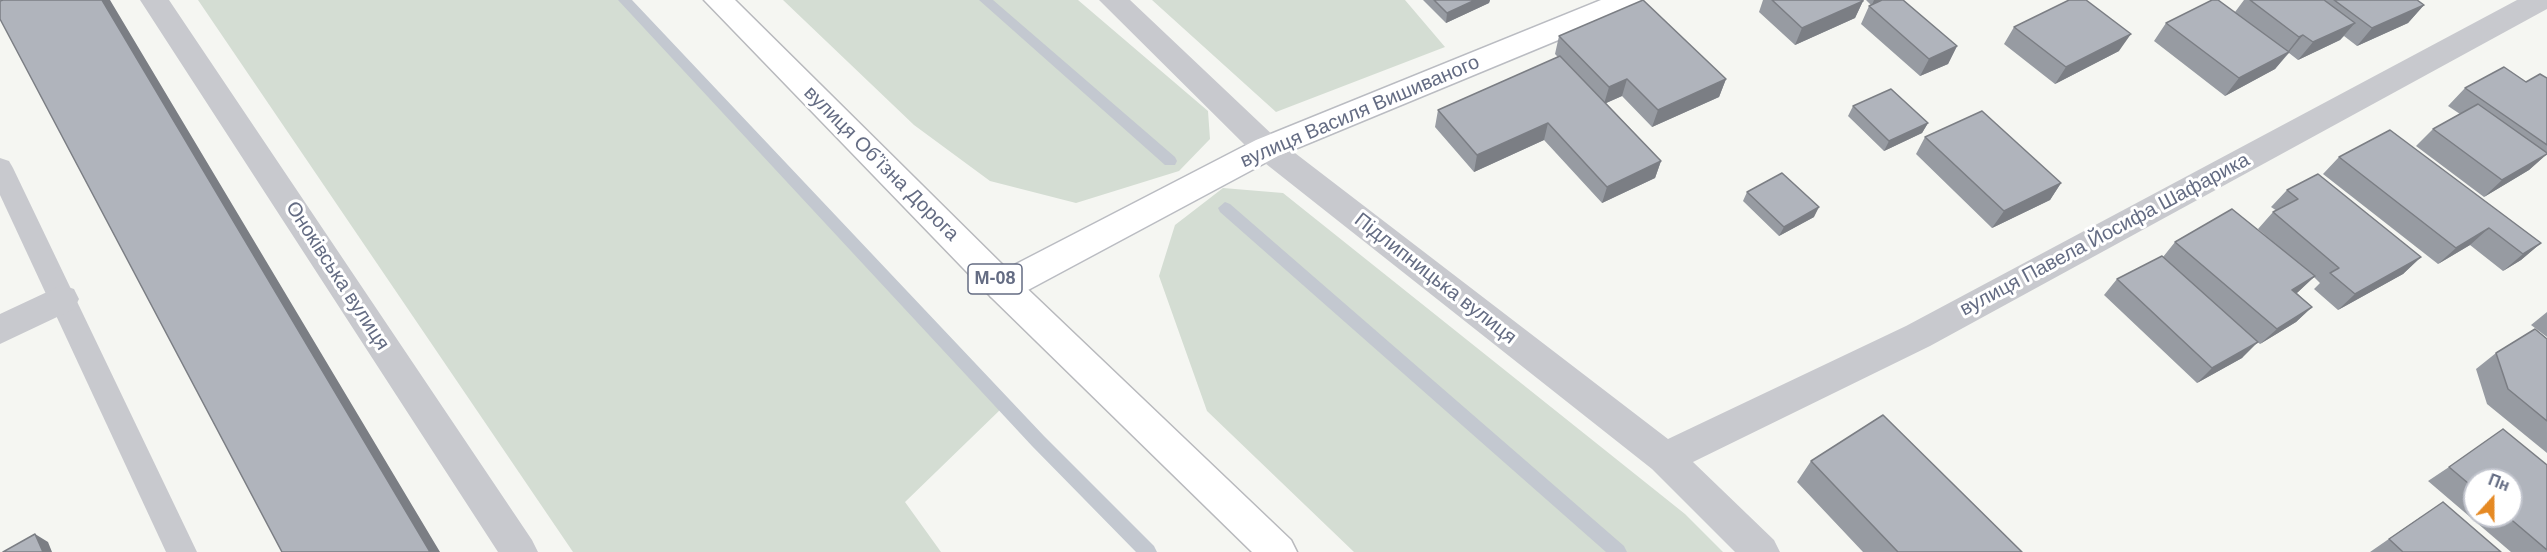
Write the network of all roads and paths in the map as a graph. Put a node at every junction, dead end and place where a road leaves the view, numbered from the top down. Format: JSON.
{"nodes":[{"id":1,"x":154,"y":0,"type":"edge"},
{"id":2,"x":718,"y":0,"type":"edge"},
{"id":3,"x":1113,"y":0,"type":"edge"},
{"id":4,"x":1628,"y":0,"type":"edge"},
{"id":5,"x":2540,"y":0,"type":"edge"},
{"id":6,"x":1267,"y":148,"type":"junction"},
{"id":7,"x":0,"y":168,"type":"edge"},
{"id":8,"x":1003,"y":287,"type":"junction"},
{"id":9,"x":62,"y":299,"type":"junction"},
{"id":10,"x":0,"y":330,"type":"edge"},
{"id":11,"x":1665,"y":458,"type":"junction"},
{"id":12,"x":182,"y":552,"type":"edge"},
{"id":13,"x":519,"y":552,"type":"edge"},
{"id":14,"x":1278,"y":552,"type":"edge"},
{"id":15,"x":1761,"y":552,"type":"edge"}],
"edges":[{"from":1,"to":13,"type":"street","name":"Оноківська вулиця"},
{"from":2,"to":8,"type":"main road","name":"вулиця Обʼїзна Дорога","number":"М-08"},
{"from":3,"to":6,"type":"street","name":"Підлипницька вулиця"},
{"from":4,"to":6,"type":"main road","name":"вулиця Василя Вишиваного"},
{"from":5,"to":11,"type":"street","name":"вулиця Павела Йосифа Шафарика"},
{"from":6,"to":8,"type":"main road","name":"вулиця Василя Вишиваного"},
{"from":6,"to":11,"type":"street","name":"Підлипницька вулиця"},
{"from":7,"to":9,"type":"lane"},
{"from":8,"to":14,"type":"main road","name":"вулиця Обʼїзна Дорога","number":"М-08"},
{"from":9,"to":10,"type":"street"},
{"from":9,"to":12,"type":"lane"},
{"from":11,"to":15,"type":"street","name":"Підлипницька вулиця"}]}
